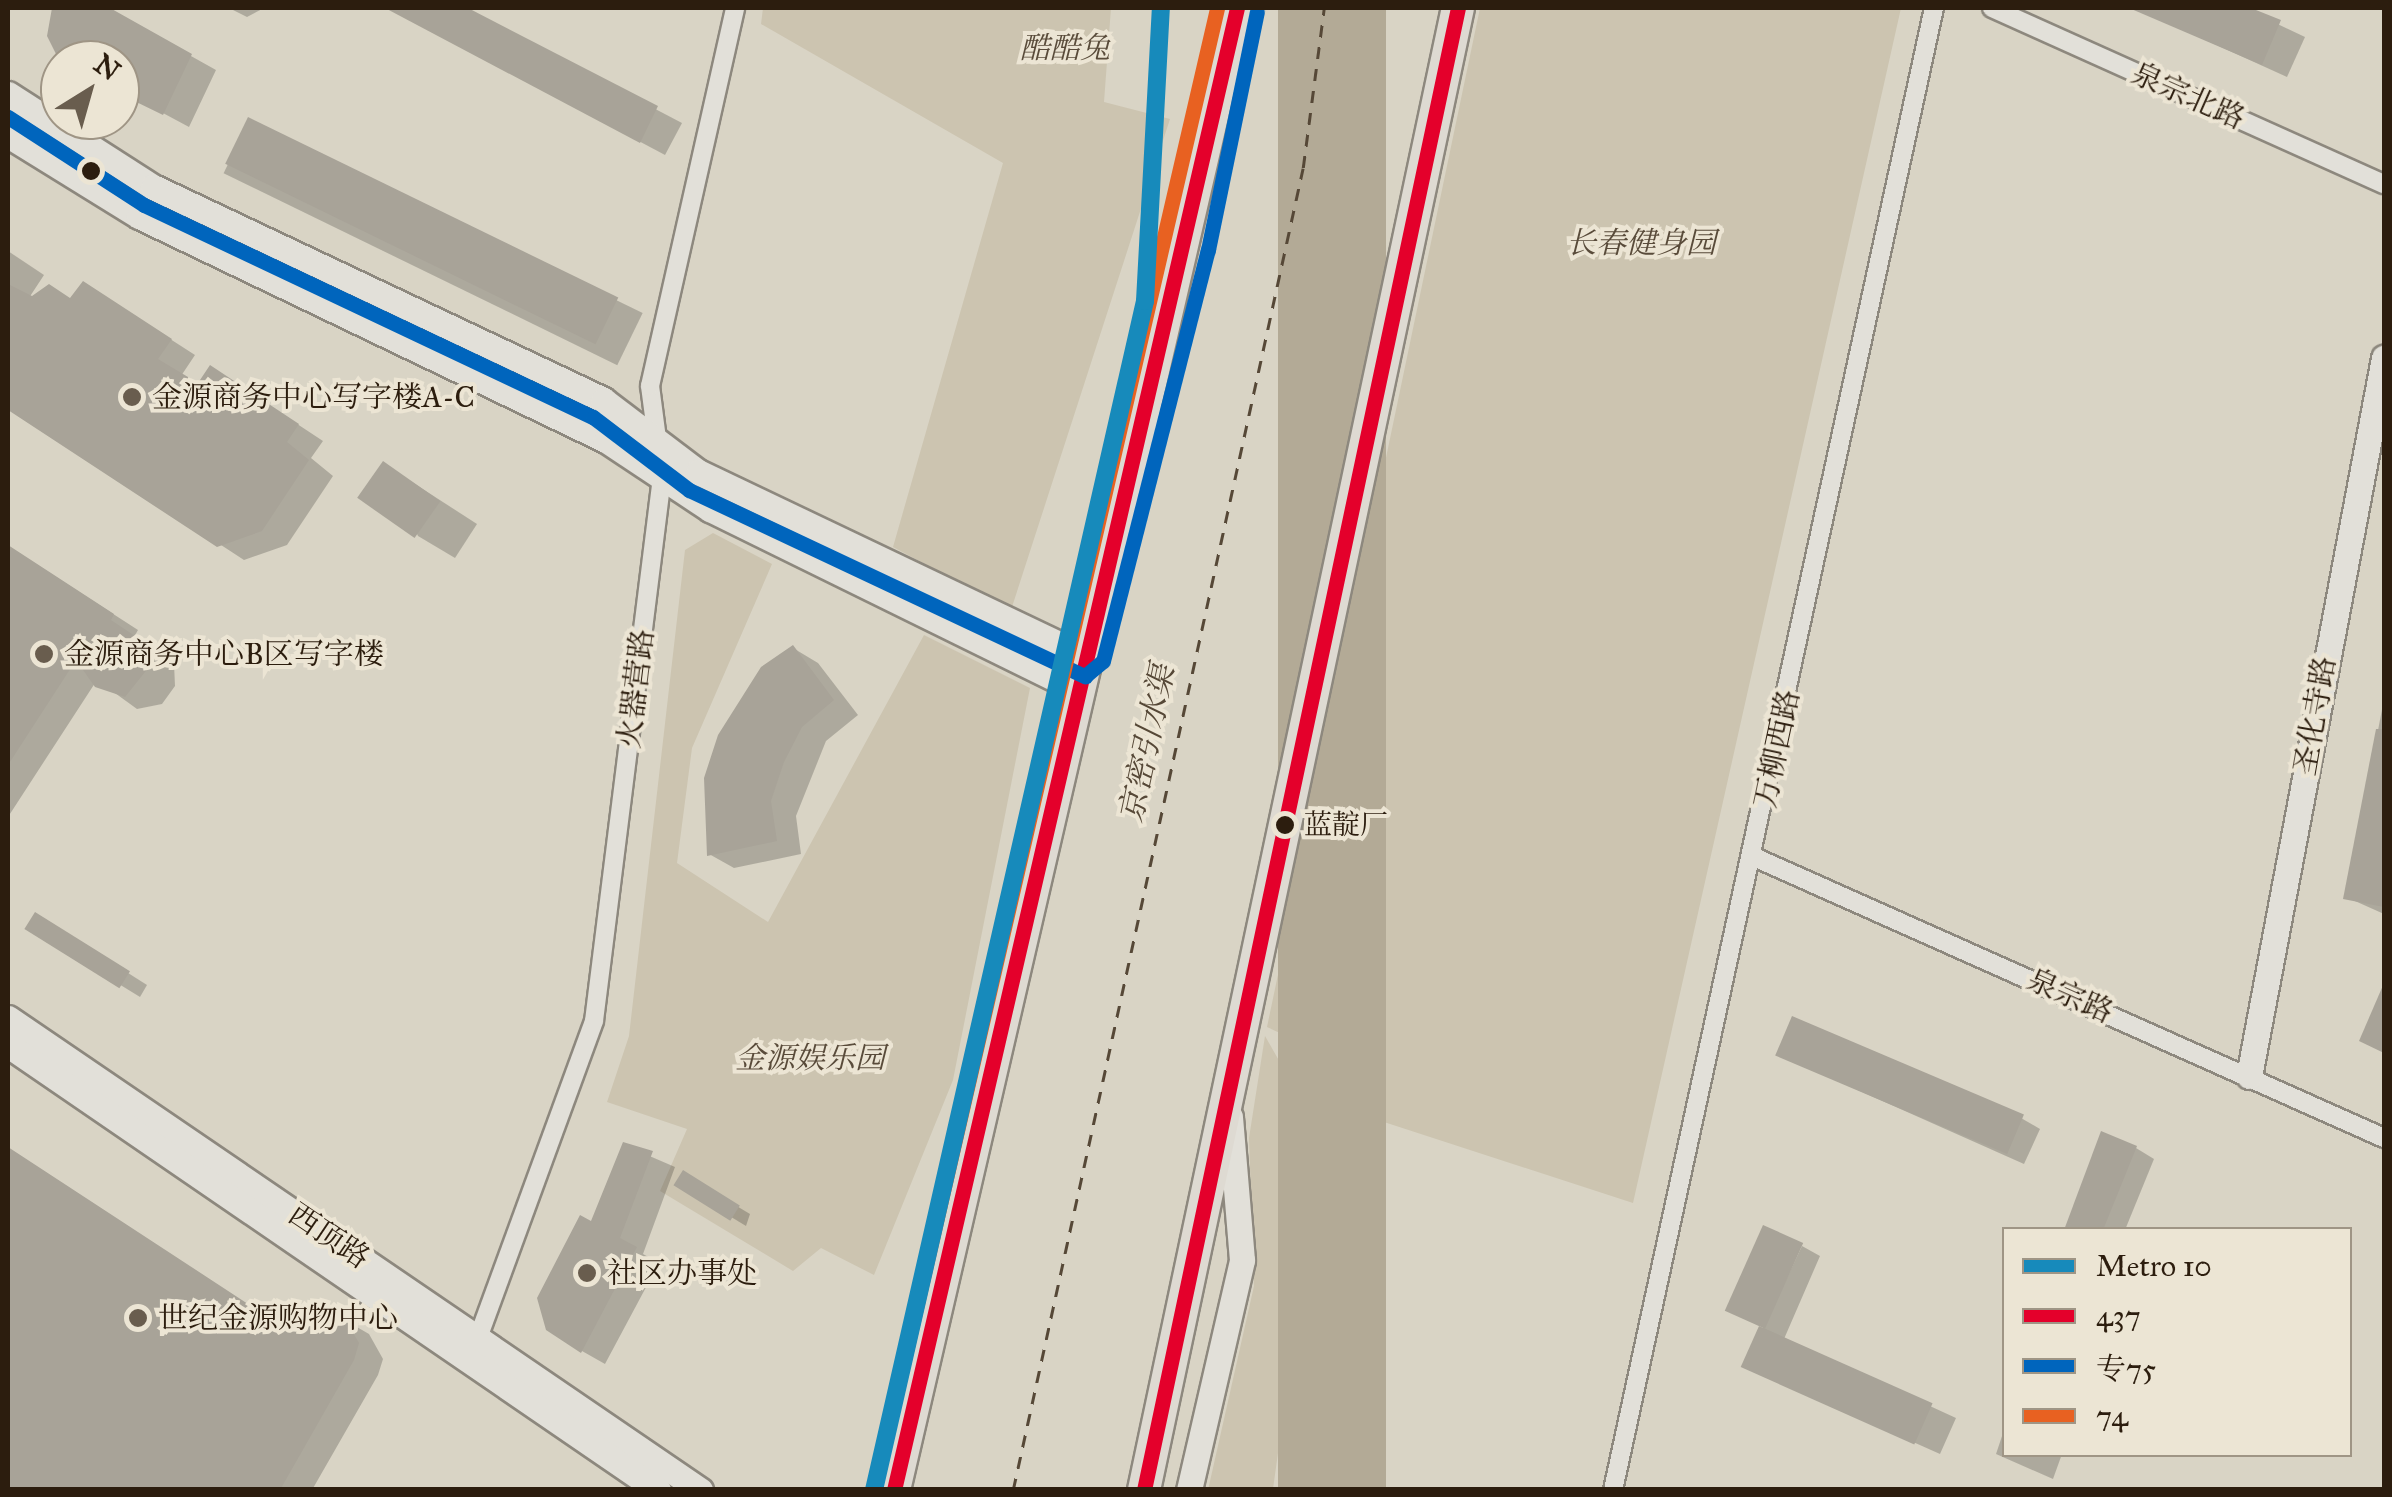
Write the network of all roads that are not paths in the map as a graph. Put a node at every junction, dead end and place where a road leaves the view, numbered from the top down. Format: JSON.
{"nodes":[{"id":1,"x":735,"y":8,"type":"edge"},
{"id":2,"x":1237,"y":8,"type":"edge"},
{"id":3,"x":1458,"y":8,"type":"edge"},
{"id":4,"x":1934,"y":8,"type":"edge"},
{"id":5,"x":1992,"y":8,"type":"edge"},
{"id":6,"x":8,"y":94,"type":"edge"},
{"id":7,"x":8,"y":135,"type":"edge"},
{"id":8,"x":2384,"y":184,"type":"edge"},
{"id":9,"x":2384,"y":358,"type":"edge"},
{"id":10,"x":662,"y":444,"type":"junction"},
{"id":11,"x":662,"y":477,"type":"junction"},
{"id":12,"x":1084,"y":656,"type":"junction"},
{"id":13,"x":1076,"y":689,"type":"junction"},
{"id":14,"x":1754,"y":857,"type":"junction"},
{"id":15,"x":8,"y":1018,"type":"edge"},
{"id":16,"x":8,"y":1045,"type":"edge"},
{"id":17,"x":2249,"y":1076,"type":"junction"},
{"id":18,"x":1227,"y":1090,"type":"junction"},
{"id":19,"x":2384,"y":1138,"type":"edge"},
{"id":20,"x":474,"y":1348,"type":"junction"},
{"id":21,"x":1149,"y":1480,"type":"edge"},
{"id":22,"x":654,"y":1488,"type":"edge"},
{"id":23,"x":700,"y":1490,"type":"edge"},
{"id":24,"x":894,"y":1490,"type":"edge"},
{"id":25,"x":1189,"y":1490,"type":"edge"},
{"id":26,"x":1613,"y":1490,"type":"edge"}],
"edges":[{"from":1,"to":10,"type":"street","name":"火器营路"},
{"from":2,"to":12,"type":"highway"},
{"from":3,"to":18,"type":"highway"},
{"from":4,"to":14,"type":"street","name":"万柳西路"},
{"from":5,"to":8,"type":"street","name":"泉宗北路"},
{"from":6,"to":10,"type":"street"},
{"from":7,"to":11,"type":"street"},
{"from":9,"to":17,"type":"street","name":"圣化寺路"},
{"from":10,"to":11,"type":"street","name":"火器营路"},
{"from":10,"to":12,"type":"street"},
{"from":11,"to":13,"type":"street"},
{"from":11,"to":20,"type":"street","name":"火器营路"},
{"from":12,"to":13,"type":"highway"},
{"from":13,"to":24,"type":"highway"},
{"from":14,"to":17,"type":"street","name":"泉宗路"},
{"from":14,"to":26,"type":"street","name":"万柳西路"},
{"from":15,"to":20,"type":"street","name":"西顶路"},
{"from":16,"to":20,"type":"street","name":"西顶路"},
{"from":17,"to":19,"type":"street","name":"泉宗路"},
{"from":18,"to":21,"type":"highway"},
{"from":18,"to":25,"type":"street"},
{"from":20,"to":22,"type":"street","name":"西顶路"},
{"from":20,"to":23,"type":"street","name":"西顶路"}]}
